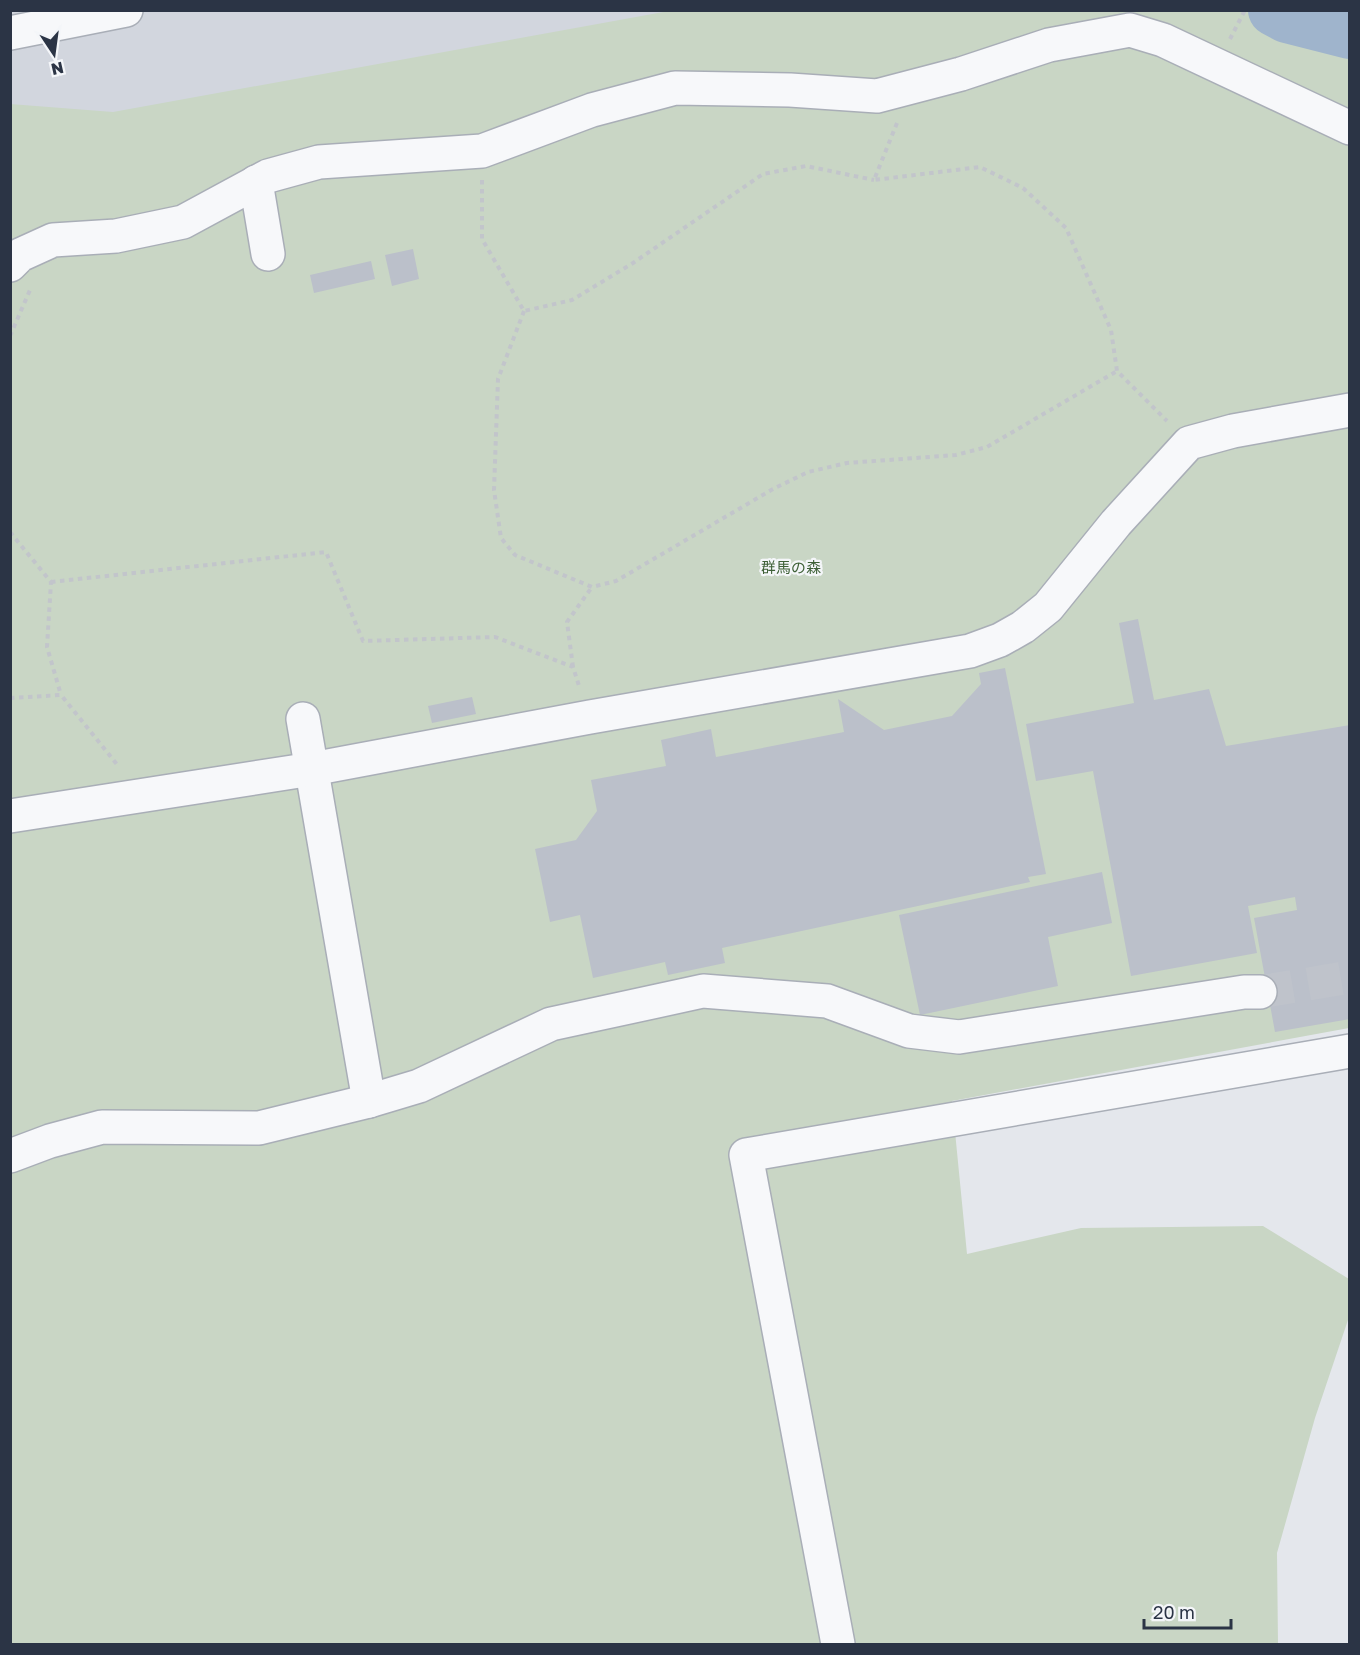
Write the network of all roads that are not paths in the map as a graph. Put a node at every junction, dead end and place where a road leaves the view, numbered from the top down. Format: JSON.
{"nodes":[{"id":1,"x":126,"y":10,"type":"edge"},
{"id":2,"x":10,"y":33,"type":"edge"},
{"id":3,"x":1350,"y":128,"type":"edge"},
{"id":4,"x":256,"y":182,"type":"junction"},
{"id":5,"x":268,"y":254,"type":"dead end"},
{"id":6,"x":10,"y":265,"type":"edge"},
{"id":7,"x":1350,"y":410,"type":"edge"},
{"id":8,"x":303,"y":719,"type":"dead end"},
{"id":9,"x":312,"y":769,"type":"junction"},
{"id":10,"x":10,"y":816,"type":"edge"},
{"id":11,"x":1260,"y":992,"type":"tunnel mouth"},
{"id":12,"x":1350,"y":1051,"type":"edge"},
{"id":13,"x":369,"y":1101,"type":"junction"},
{"id":14,"x":10,"y":1156,"type":"edge"},
{"id":15,"x":838,"y":1644,"type":"edge"}],
"edges":[{"from":1,"to":2,"type":"lane"},
{"from":3,"to":4,"type":"lane"},
{"from":4,"to":5,"type":"lane"},
{"from":4,"to":6,"type":"lane"},
{"from":7,"to":9,"type":"lane"},
{"from":8,"to":9,"type":"lane"},
{"from":9,"to":10,"type":"lane"},
{"from":9,"to":13,"type":"lane"},
{"from":11,"to":13,"type":"lane"},
{"from":12,"to":15,"type":"lane"},
{"from":13,"to":14,"type":"lane"}]}
